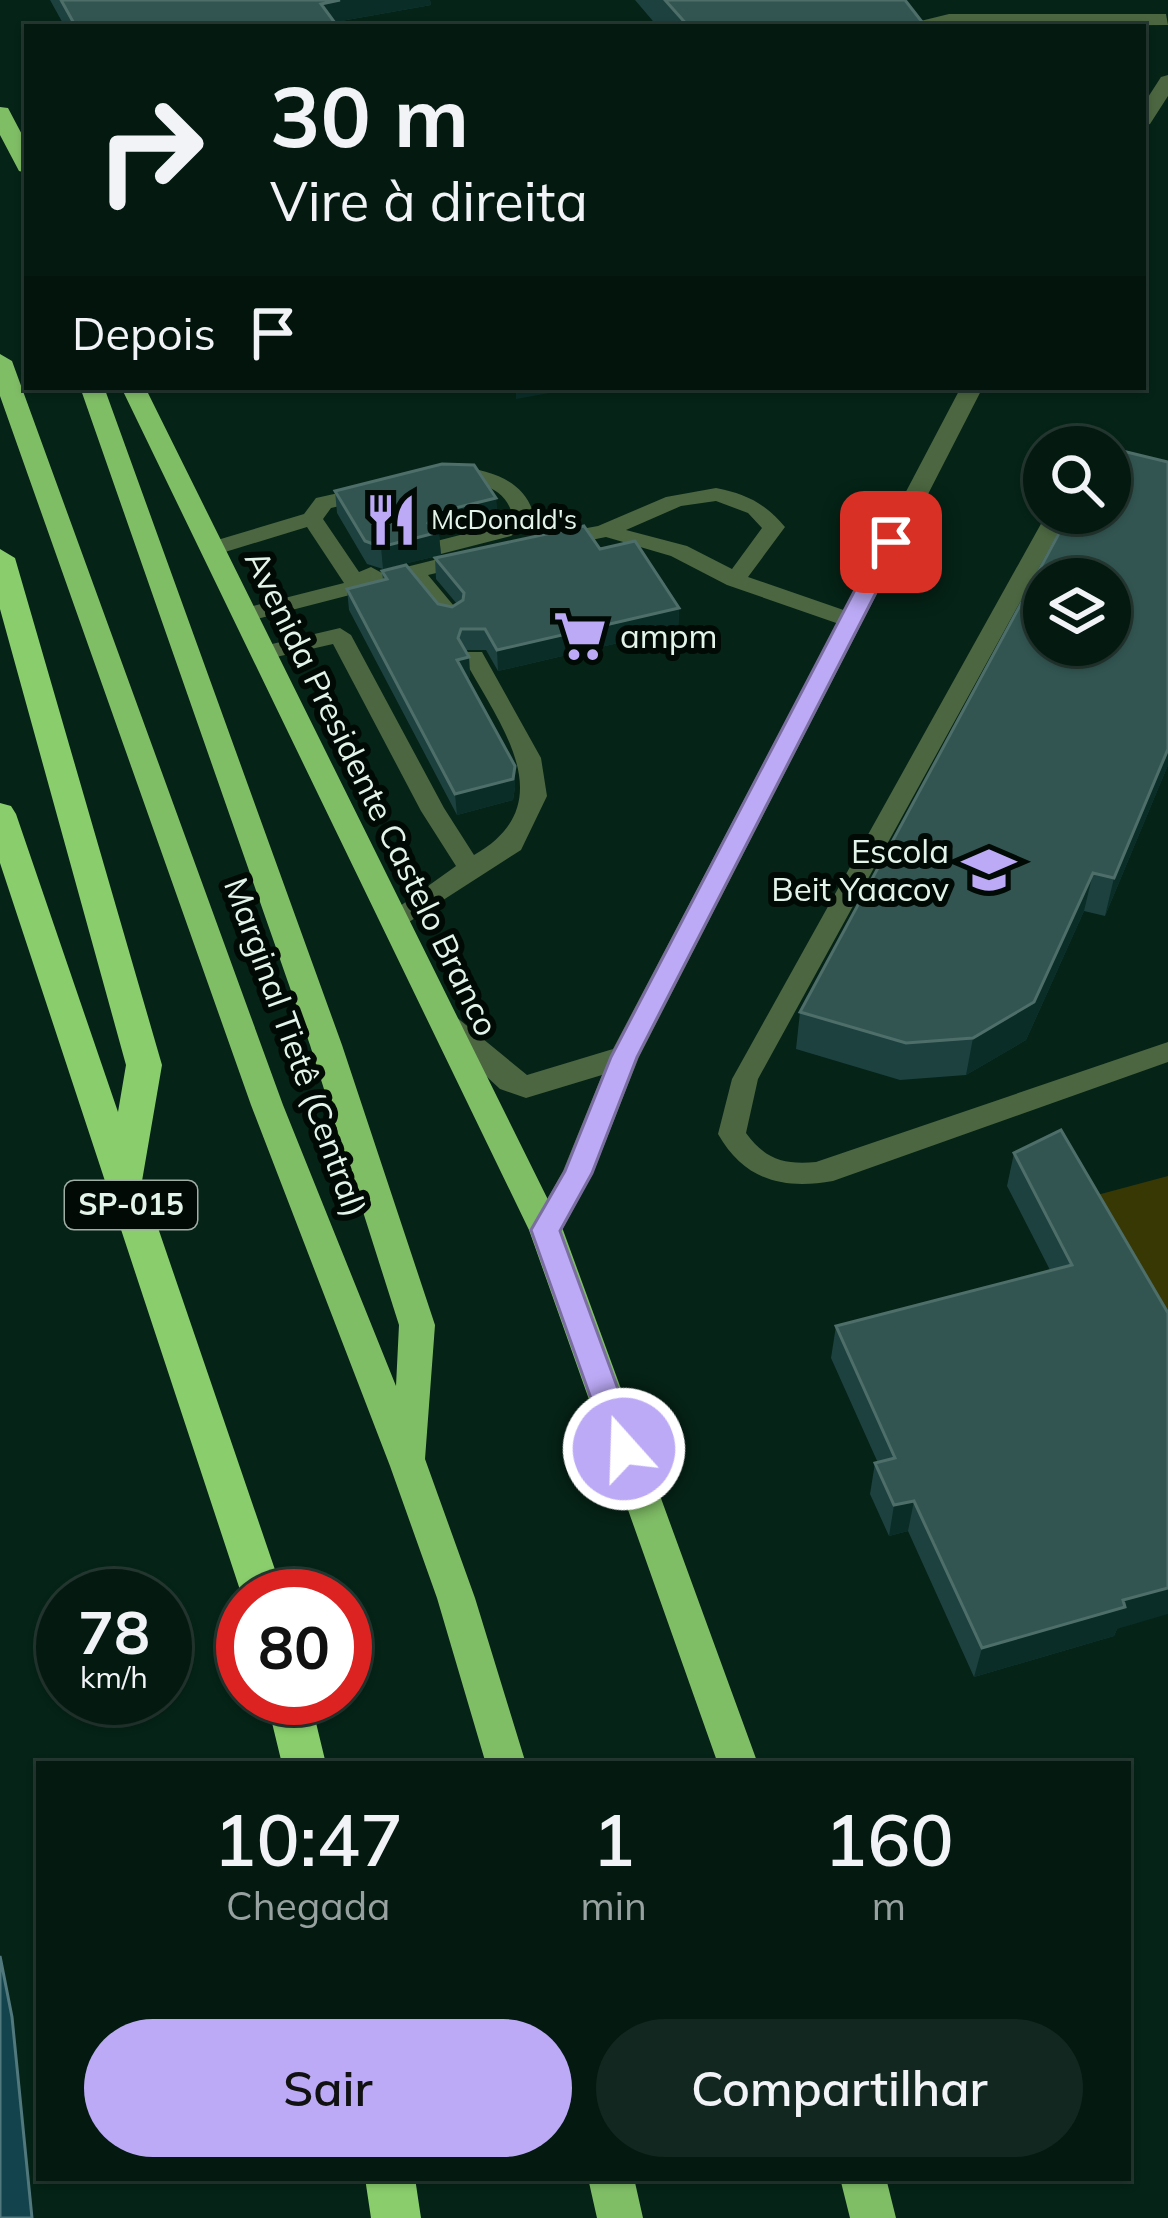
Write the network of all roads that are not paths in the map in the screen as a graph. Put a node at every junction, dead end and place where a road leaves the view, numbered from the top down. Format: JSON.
{"nodes":[{"id":1,"x":1139,"y":0,"type":"edge"},
{"id":2,"x":1034,"y":19,"type":"junction"},
{"id":3,"x":1167,"y":20,"type":"edge"},
{"id":4,"x":924,"y":24,"type":"edge"},
{"id":5,"x":1168,"y":81,"type":"edge"},
{"id":6,"x":0,"y":113,"type":"edge"},
{"id":7,"x":1146,"y":115,"type":"edge"},
{"id":8,"x":24,"y":155,"type":"edge"},
{"id":9,"x":0,"y":362,"type":"edge"},
{"id":10,"x":93,"y":390,"type":"edge"},
{"id":11,"x":134,"y":390,"type":"edge"},
{"id":12,"x":970,"y":390,"type":"edge"},
{"id":13,"x":313,"y":518,"type":"junction"},
{"id":14,"x":607,"y":530,"type":"junction"},
{"id":15,"x":1046,"y":534,"type":"edge"},
{"id":16,"x":212,"y":549,"type":"junction"},
{"id":17,"x":0,"y":558,"type":"edge"},
{"id":18,"x":414,"y":573,"type":"junction"},
{"id":19,"x":735,"y":580,"type":"junction"},
{"id":20,"x":357,"y":585,"type":"junction"},
{"id":21,"x":438,"y":612,"type":"edge"},
{"id":22,"x":245,"y":615,"type":"junction"},
{"id":23,"x":850,"y":620,"type":"junction"},
{"id":24,"x":263,"y":653,"type":"junction"},
{"id":25,"x":474,"y":657,"type":"edge"},
{"id":26,"x":0,"y":814,"type":"edge"},
{"id":27,"x":470,"y":868,"type":"junction"},
{"id":28,"x":394,"y":922,"type":"junction"},
{"id":29,"x":445,"y":1024,"type":"junction"},
{"id":30,"x":1168,"y":1052,"type":"edge"},
{"id":31,"x":624,"y":1057,"type":"junction"},
{"id":32,"x":124,"y":1186,"type":"junction"},
{"id":33,"x":546,"y":1230,"type":"junction"},
{"id":34,"x":409,"y":1466,"type":"junction"},
{"id":35,"x":254,"y":1569,"type":"edge"},
{"id":36,"x":295,"y":1725,"type":"edge"},
{"id":37,"x":303,"y":1761,"type":"edge"},
{"id":38,"x":505,"y":1761,"type":"edge"},
{"id":39,"x":737,"y":1761,"type":"edge"},
{"id":40,"x":391,"y":2181,"type":"edge"},
{"id":41,"x":612,"y":2181,"type":"edge"},
{"id":42,"x":863,"y":2181,"type":"edge"},
{"id":43,"x":397,"y":2218,"type":"edge"},
{"id":44,"x":620,"y":2218,"type":"edge"},
{"id":45,"x":873,"y":2218,"type":"edge"}],
"edges":[{"from":1,"to":2,"type":"street"},
{"from":1,"to":3,"type":"street"},
{"from":2,"to":3,"type":"street"},
{"from":2,"to":4,"type":"street"},
{"from":5,"to":7,"type":"street"},
{"from":6,"to":8,"type":"highway"},
{"from":9,"to":34,"type":"highway","name":"Marginal Tietê (Central)"},
{"from":10,"to":34,"type":"highway"},
{"from":11,"to":16,"type":"highway","name":"Avenida Presidente Castelo Branco"},
{"from":12,"to":23,"type":"street"},
{"from":13,"to":16,"type":"lane"},
{"from":13,"to":20,"type":"lane"},
{"from":13,"to":20,"type":"lane"},
{"from":14,"to":18,"type":"lane"},
{"from":14,"to":19,"type":"lane"},
{"from":14,"to":19,"type":"lane"},
{"from":15,"to":30,"type":"lane"},
{"from":16,"to":22,"type":"highway","name":"Avenida Presidente Castelo Branco"},
{"from":17,"to":32,"type":"highway"},
{"from":18,"to":20,"type":"lane"},
{"from":18,"to":21,"type":"lane"},
{"from":19,"to":23,"type":"lane"},
{"from":20,"to":22,"type":"lane"},
{"from":22,"to":24,"type":"highway","name":"Avenida Presidente Castelo Branco"},
{"from":23,"to":31,"type":"street"},
{"from":24,"to":27,"type":"lane"},
{"from":24,"to":28,"type":"highway","name":"Avenida Presidente Castelo Branco"},
{"from":25,"to":27,"type":"lane"},
{"from":26,"to":32,"type":"highway","number":"SP-015"},
{"from":27,"to":28,"type":"lane"},
{"from":28,"to":29,"type":"highway","name":"Avenida Presidente Castelo Branco"},
{"from":29,"to":31,"type":"street"},
{"from":29,"to":33,"type":"highway","name":"Avenida Presidente Castelo Branco"},
{"from":31,"to":33,"type":"street"},
{"from":32,"to":35,"type":"highway","number":"SP-015"},
{"from":33,"to":39,"type":"highway","name":"Avenida Presidente Castelo Branco"},
{"from":34,"to":38,"type":"highway","name":"Marginal Tietê (Central)"},
{"from":36,"to":37,"type":"highway"},
{"from":40,"to":43,"type":"highway"},
{"from":41,"to":44,"type":"highway"},
{"from":42,"to":45,"type":"highway"}]}
